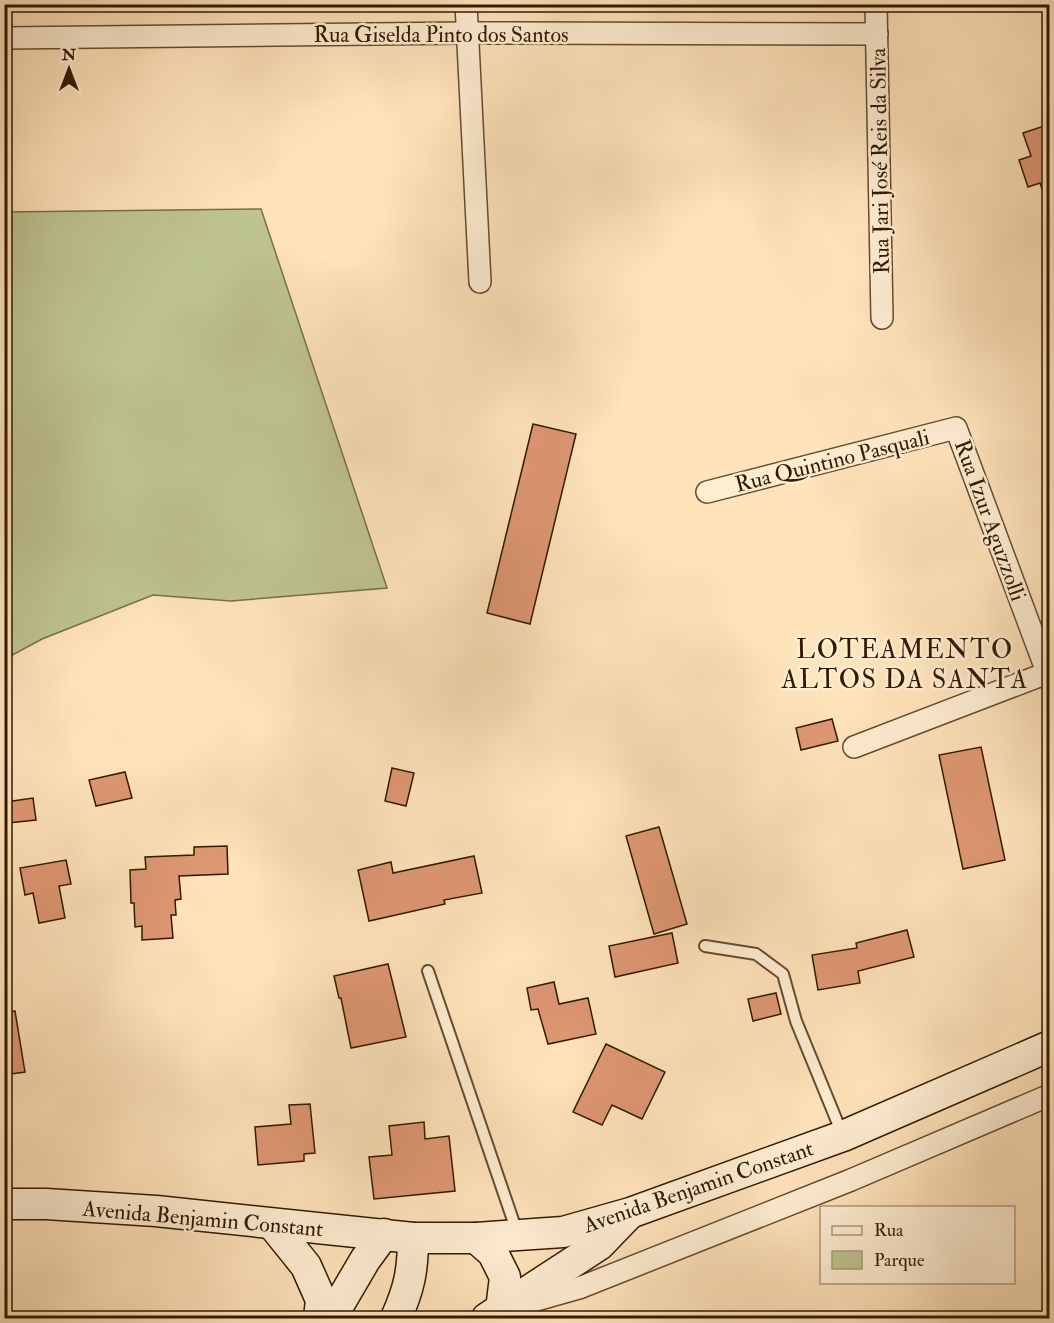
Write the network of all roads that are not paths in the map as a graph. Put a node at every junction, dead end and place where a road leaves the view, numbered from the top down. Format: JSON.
{"nodes":[{"id":1,"x":466,"y":4,"type":"edge"},
{"id":2,"x":876,"y":4,"type":"edge"},
{"id":3,"x":468,"y":33,"type":"junction"},
{"id":4,"x":877,"y":34,"type":"junction"},
{"id":5,"x":4,"y":38,"type":"edge"},
{"id":6,"x":480,"y":282,"type":"dead end"},
{"id":7,"x":882,"y":318,"type":"dead end"},
{"id":8,"x":957,"y":428,"type":"joint"},
{"id":9,"x":707,"y":492,"type":"dead end"},
{"id":10,"x":1048,"y":677,"type":"edge"},
{"id":11,"x":854,"y":747,"type":"dead end"},
{"id":12,"x":705,"y":946,"type":"dead end"},
{"id":13,"x":428,"y":971,"type":"dead end"},
{"id":14,"x":1050,"y":1046,"type":"edge"},
{"id":15,"x":1050,"y":1095,"type":"edge"},
{"id":16,"x":843,"y":1136,"type":"junction"},
{"id":17,"x":4,"y":1204,"type":"edge"},
{"id":18,"x":630,"y":1213,"type":"junction"},
{"id":19,"x":273,"y":1225,"type":"junction"},
{"id":20,"x":398,"y":1236,"type":"junction"},
{"id":21,"x":518,"y":1236,"type":"junction"},
{"id":22,"x":476,"y":1238,"type":"junction"},
{"id":23,"x":498,"y":1316,"type":"edge"},
{"id":24,"x":319,"y":1318,"type":"edge"},
{"id":25,"x":331,"y":1318,"type":"edge"},
{"id":26,"x":396,"y":1318,"type":"edge"}],
"edges":[{"from":1,"to":3,"type":"street"},
{"from":2,"to":4,"type":"street","name":"Rua Jari José Reis da Silva"},
{"from":3,"to":4,"type":"street","name":"Rua Giselda Pinto dos Santos"},
{"from":3,"to":5,"type":"street","name":"Rua Giselda Pinto dos Santos"},
{"from":3,"to":6,"type":"street"},
{"from":4,"to":7,"type":"street","name":"Rua Jari José Reis da Silva"},
{"from":8,"to":9,"type":"street","name":"Rua Quintino Pasquali"},
{"from":8,"to":10,"type":"street","name":"Rua Izur Aguzzolli"},
{"from":10,"to":11,"type":"street"},
{"from":12,"to":16,"type":"lane"},
{"from":13,"to":21,"type":"lane"},
{"from":14,"to":16,"type":"main road","name":"Avenida Benjamin Constant"},
{"from":15,"to":23,"type":"street","name":"Avenida Benjamin Constant"},
{"from":16,"to":18,"type":"main road","name":"Avenida Benjamin Constant"},
{"from":17,"to":19,"type":"main road","name":"Avenida Benjamin Constant"},
{"from":18,"to":21,"type":"main road","name":"Avenida Benjamin Constant"},
{"from":18,"to":23,"type":"main road"},
{"from":19,"to":20,"type":"main road","name":"Avenida Benjamin Constant"},
{"from":19,"to":24,"type":"main road"},
{"from":20,"to":22,"type":"main road","name":"Avenida Benjamin Constant"},
{"from":20,"to":25,"type":"main road"},
{"from":20,"to":26,"type":"main road"},
{"from":21,"to":22,"type":"main road","name":"Avenida Benjamin Constant"},
{"from":22,"to":23,"type":"main road"}]}
